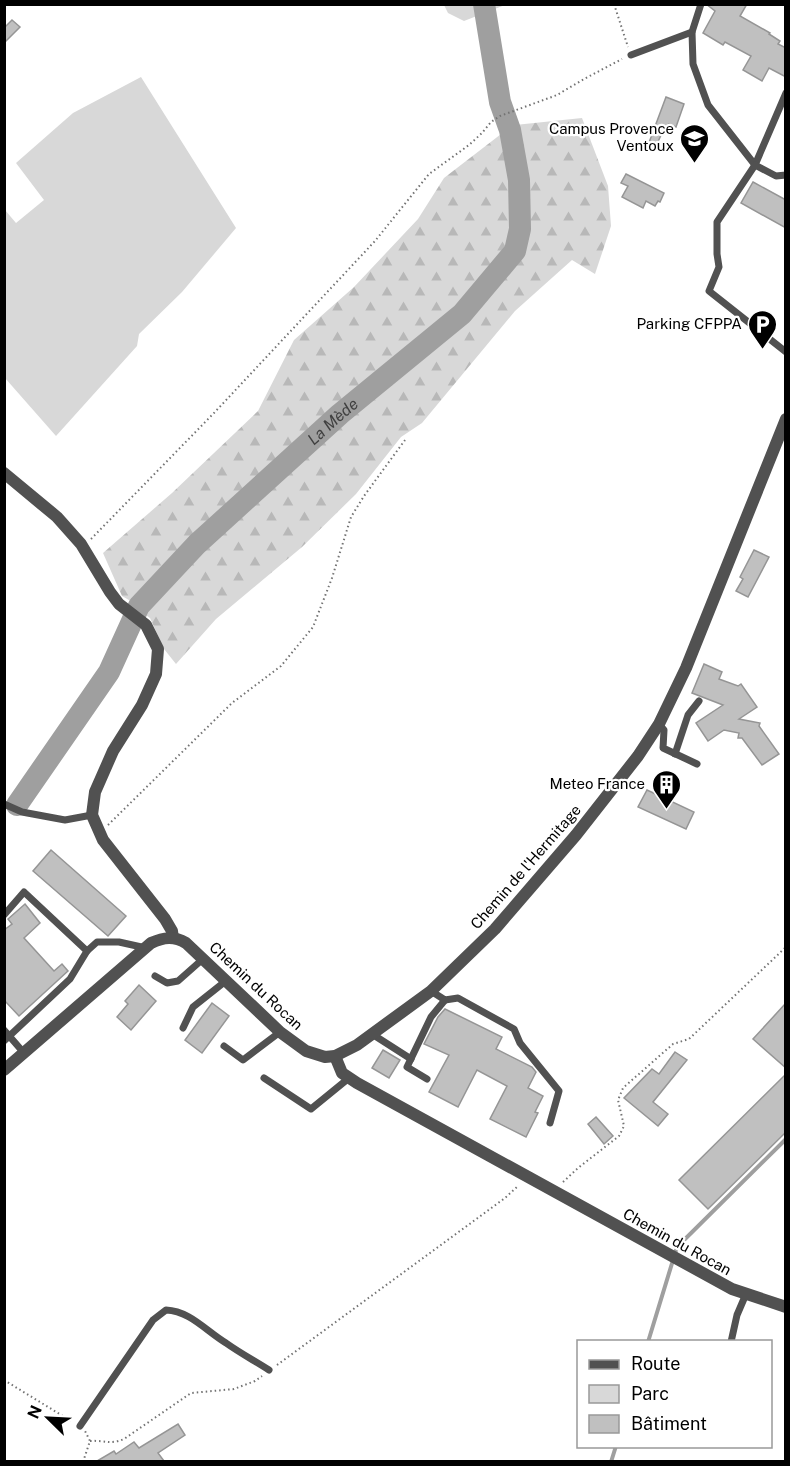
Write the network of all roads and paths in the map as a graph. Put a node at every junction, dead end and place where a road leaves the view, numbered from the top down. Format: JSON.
{"nodes":[{"id":1,"x":614,"y":4,"type":"edge"},
{"id":2,"x":701,"y":4,"type":"edge"},
{"id":3,"x":692,"y":32,"type":"junction"},
{"id":4,"x":631,"y":55,"type":"junction"},
{"id":5,"x":786,"y":93,"type":"edge"},
{"id":6,"x":754,"y":165,"type":"junction"},
{"id":7,"x":786,"y":175,"type":"edge"},
{"id":8,"x":786,"y":352,"type":"edge"},
{"id":9,"x":786,"y":419,"type":"edge"},
{"id":10,"x":405,"y":440,"type":"dead end"},
{"id":11,"x":4,"y":473,"type":"edge"},
{"id":12,"x":81,"y":544,"type":"junction"},
{"id":13,"x":699,"y":701,"type":"dead end"},
{"id":14,"x":659,"y":724,"type":"junction"},
{"id":15,"x":675,"y":753,"type":"junction"},
{"id":16,"x":697,"y":764,"type":"dead end"},
{"id":17,"x":4,"y":804,"type":"edge"},
{"id":18,"x":92,"y":815,"type":"junction"},
{"id":19,"x":101,"y":834,"type":"junction"},
{"id":20,"x":4,"y":915,"type":"edge"},
{"id":21,"x":173,"y":938,"type":"junction"},
{"id":22,"x":786,"y":947,"type":"edge"},
{"id":23,"x":146,"y":948,"type":"junction"},
{"id":24,"x":87,"y":951,"type":"junction"},
{"id":25,"x":204,"y":958,"type":"junction"},
{"id":26,"x":155,"y":976,"type":"dead end"},
{"id":27,"x":226,"y":980,"type":"junction"},
{"id":28,"x":431,"y":991,"type":"junction"},
{"id":29,"x":445,"y":1000,"type":"junction"},
{"id":30,"x":183,"y":1028,"type":"dead end"},
{"id":31,"x":280,"y":1032,"type":"junction"},
{"id":32,"x":372,"y":1034,"type":"junction"},
{"id":33,"x":6,"y":1036,"type":"edge"},
{"id":34,"x":224,"y":1046,"type":"dead end"},
{"id":35,"x":24,"y":1053,"type":"junction"},
{"id":36,"x":335,"y":1056,"type":"junction"},
{"id":37,"x":411,"y":1059,"type":"junction"},
{"id":38,"x":4,"y":1070,"type":"edge"},
{"id":39,"x":264,"y":1078,"type":"dead end"},
{"id":40,"x":349,"y":1078,"type":"junction"},
{"id":41,"x":428,"y":1079,"type":"dead end"},
{"id":42,"x":550,"y":1123,"type":"dead end"},
{"id":43,"x":529,"y":1176,"type":"junction"},
{"id":44,"x":555,"y":1191,"type":"junction"},
{"id":45,"x":746,"y":1294,"type":"junction"},
{"id":46,"x":786,"y":1307,"type":"edge"},
{"id":47,"x":731,"y":1340,"type":"edge"},
{"id":48,"x":269,"y":1370,"type":"junction"},
{"id":49,"x":4,"y":1380,"type":"edge"},
{"id":50,"x":80,"y":1426,"type":"junction"},
{"id":51,"x":90,"y":1441,"type":"junction"},
{"id":52,"x":83,"y":1461,"type":"edge"}],
"edges":[{"from":1,"to":4,"type":"path"},
{"from":2,"to":3,"type":"lane"},
{"from":3,"to":4,"type":"lane"},
{"from":3,"to":6,"type":"lane"},
{"from":4,"to":12,"type":"path"},
{"from":5,"to":6,"type":"lane"},
{"from":6,"to":7,"type":"lane"},
{"from":6,"to":8,"type":"lane"},
{"from":9,"to":14,"type":"street","name":"Chemin de l'Hermitage"},
{"from":10,"to":19,"type":"path"},
{"from":11,"to":12,"type":"street"},
{"from":12,"to":18,"type":"street"},
{"from":13,"to":15,"type":"lane"},
{"from":14,"to":15,"type":"lane"},
{"from":14,"to":28,"type":"street","name":"Chemin de l'Hermitage"},
{"from":15,"to":16,"type":"lane"},
{"from":17,"to":18,"type":"lane"},
{"from":18,"to":19,"type":"street"},
{"from":19,"to":21,"type":"street"},
{"from":20,"to":24,"type":"lane"},
{"from":21,"to":23,"type":"street"},
{"from":21,"to":25,"type":"street","name":"Chemin du Rocan"},
{"from":22,"to":44,"type":"path"},
{"from":23,"to":24,"type":"lane"},
{"from":23,"to":35,"type":"street"},
{"from":24,"to":33,"type":"lane"},
{"from":25,"to":26,"type":"lane"},
{"from":25,"to":27,"type":"street","name":"Chemin du Rocan"},
{"from":27,"to":30,"type":"lane"},
{"from":27,"to":31,"type":"street","name":"Chemin du Rocan"},
{"from":28,"to":29,"type":"lane"},
{"from":28,"to":32,"type":"street","name":"Chemin de l'Hermitage"},
{"from":29,"to":37,"type":"lane"},
{"from":29,"to":42,"type":"lane"},
{"from":31,"to":34,"type":"lane"},
{"from":31,"to":36,"type":"street","name":"Chemin du Rocan"},
{"from":32,"to":36,"type":"street","name":"Chemin de l'Hermitage"},
{"from":32,"to":37,"type":"lane"},
{"from":33,"to":35,"type":"lane"},
{"from":35,"to":38,"type":"street"},
{"from":36,"to":40,"type":"street","name":"Chemin du Rocan"},
{"from":37,"to":41,"type":"lane"},
{"from":39,"to":40,"type":"lane"},
{"from":40,"to":43,"type":"street","name":"Chemin du Rocan"},
{"from":43,"to":44,"type":"street","name":"Chemin du Rocan"},
{"from":43,"to":48,"type":"path"},
{"from":44,"to":45,"type":"street","name":"Chemin du Rocan"},
{"from":45,"to":46,"type":"street","name":"Chemin du Rocan"},
{"from":45,"to":47,"type":"lane"},
{"from":48,"to":50,"type":"lane"},
{"from":48,"to":51,"type":"path"},
{"from":49,"to":50,"type":"path"},
{"from":50,"to":51,"type":"path"},
{"from":51,"to":52,"type":"path"}]}
